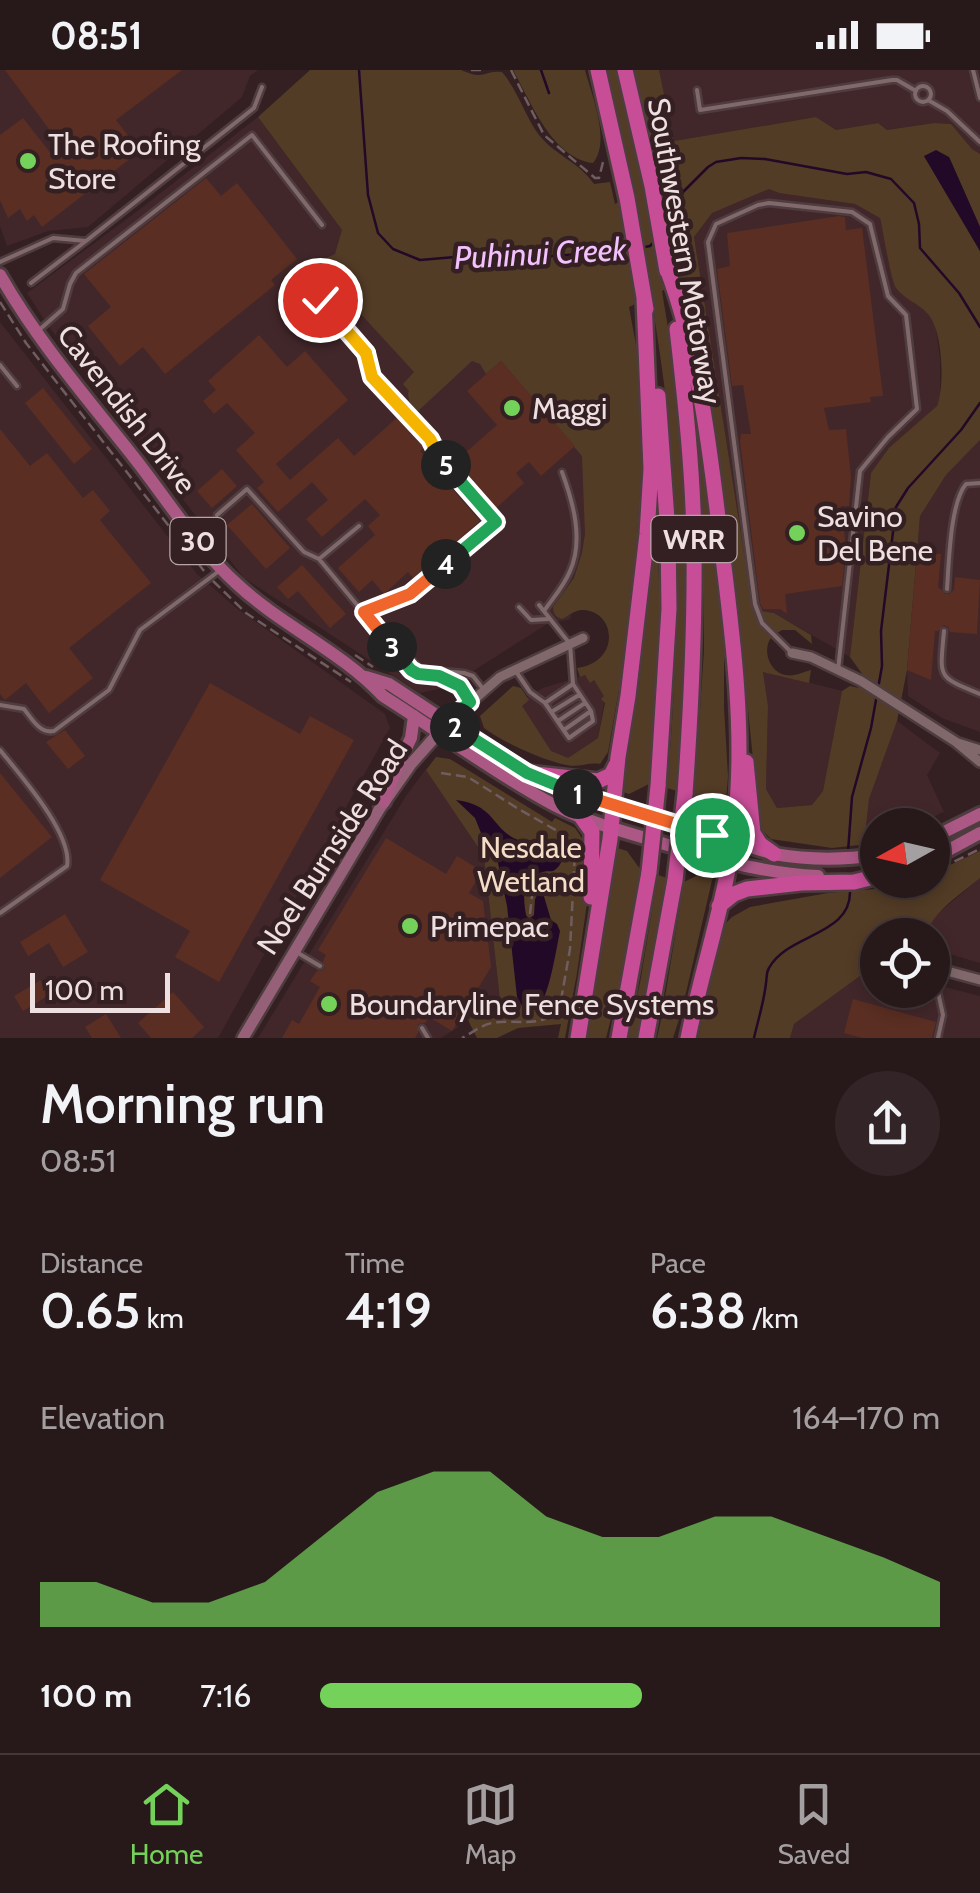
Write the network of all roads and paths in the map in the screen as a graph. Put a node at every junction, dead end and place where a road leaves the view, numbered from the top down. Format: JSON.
{"nodes":[{"id":1,"x":470,"y":70,"type":"edge"},
{"id":2,"x":485,"y":70,"type":"edge"},
{"id":3,"x":511,"y":70,"type":"edge"},
{"id":4,"x":598,"y":70,"type":"edge"},
{"id":5,"x":625,"y":70,"type":"edge"},
{"id":6,"x":973,"y":70,"type":"edge"},
{"id":7,"x":262,"y":87,"type":"dead end"},
{"id":8,"x":697,"y":90,"type":"dead end"},
{"id":9,"x":916,"y":91,"type":"junction"},
{"id":10,"x":980,"y":98,"type":"edge"},
{"id":11,"x":928,"y":100,"type":"junction"},
{"id":12,"x":980,"y":142,"type":"edge"},
{"id":13,"x":606,"y":151,"type":"dead end"},
{"id":14,"x":322,"y":225,"type":"dead end"},
{"id":15,"x":86,"y":241,"type":"junction"},
{"id":16,"x":0,"y":262,"type":"edge"},
{"id":17,"x":0,"y":275,"type":"edge"},
{"id":18,"x":31,"y":282,"type":"dead end"},
{"id":19,"x":671,"y":285,"type":"junction"},
{"id":20,"x":644,"y":299,"type":"junction"},
{"id":21,"x":320,"y":300,"type":"dead end"},
{"id":22,"x":0,"y":302,"type":"edge"},
{"id":23,"x":36,"y":334,"type":"junction"},
{"id":24,"x":0,"y":366,"type":"edge"},
{"id":25,"x":17,"y":386,"type":"dead end"},
{"id":26,"x":562,"y":472,"type":"dead end"},
{"id":27,"x":980,"y":482,"type":"edge"},
{"id":28,"x":217,"y":515,"type":"dead end"},
{"id":29,"x":359,"y":526,"type":"dead end"},
{"id":30,"x":319,"y":559,"type":"junction"},
{"id":31,"x":222,"y":568,"type":"junction"},
{"id":32,"x":210,"y":578,"type":"junction"},
{"id":33,"x":947,"y":589,"type":"dead end"},
{"id":34,"x":540,"y":605,"type":"dead end"},
{"id":35,"x":519,"y":608,"type":"dead end"},
{"id":36,"x":544,"y":611,"type":"junction"},
{"id":37,"x":364,"y":612,"type":"junction"},
{"id":38,"x":550,"y":619,"type":"junction"},
{"id":39,"x":379,"y":629,"type":"junction"},
{"id":40,"x":944,"y":632,"type":"dead end"},
{"id":41,"x":583,"y":638,"type":"dead end"},
{"id":42,"x":570,"y":644,"type":"junction"},
{"id":43,"x":346,"y":649,"type":"dead end"},
{"id":44,"x":792,"y":653,"type":"joint"},
{"id":45,"x":515,"y":670,"type":"junction"},
{"id":46,"x":838,"y":670,"type":"junction"},
{"id":47,"x":379,"y":671,"type":"dead end"},
{"id":48,"x":364,"y":684,"type":"junction"},
{"id":49,"x":573,"y":684,"type":"junction"},
{"id":50,"x":484,"y":690,"type":"junction"},
{"id":51,"x":980,"y":694,"type":"edge"},
{"id":52,"x":579,"y":695,"type":"junction"},
{"id":53,"x":470,"y":702,"type":"junction"},
{"id":54,"x":545,"y":703,"type":"junction"},
{"id":55,"x":585,"y":703,"type":"junction"},
{"id":56,"x":0,"y":705,"type":"edge"},
{"id":57,"x":552,"y":712,"type":"junction"},
{"id":58,"x":591,"y":712,"type":"junction"},
{"id":59,"x":414,"y":716,"type":"junction"},
{"id":60,"x":558,"y":721,"type":"junction"},
{"id":61,"x":443,"y":727,"type":"junction"},
{"id":62,"x":564,"y":730,"type":"junction"},
{"id":63,"x":738,"y":730,"type":"junction"},
{"id":64,"x":956,"y":742,"type":"junction"},
{"id":65,"x":0,"y":750,"type":"edge"},
{"id":66,"x":980,"y":750,"type":"edge"},
{"id":67,"x":618,"y":757,"type":"junction"},
{"id":68,"x":980,"y":762,"type":"edge"},
{"id":69,"x":441,"y":773,"type":"dead end"},
{"id":70,"x":527,"y":773,"type":"junction"},
{"id":71,"x":384,"y":802,"type":"junction"},
{"id":72,"x":614,"y":805,"type":"junction"},
{"id":73,"x":980,"y":814,"type":"edge"},
{"id":74,"x":582,"y":818,"type":"junction"},
{"id":75,"x":611,"y":828,"type":"junction"},
{"id":76,"x":950,"y":829,"type":"edge"},
{"id":77,"x":980,"y":832,"type":"edge"},
{"id":78,"x":732,"y":842,"type":"junction"},
{"id":79,"x":980,"y":849,"type":"edge"},
{"id":80,"x":950,"y":850,"type":"edge"},
{"id":81,"x":774,"y":854,"type":"junction"},
{"id":82,"x":860,"y":857,"type":"edge"},
{"id":83,"x":950,"y":863,"type":"edge"},
{"id":84,"x":730,"y":864,"type":"junction"},
{"id":85,"x":860,"y":877,"type":"edge"},
{"id":86,"x":834,"y":879,"type":"junction"},
{"id":87,"x":573,"y":884,"type":"junction"},
{"id":88,"x":719,"y":906,"type":"junction"},
{"id":89,"x":0,"y":912,"type":"edge"},
{"id":90,"x":530,"y":914,"type":"dead end"},
{"id":91,"x":294,"y":950,"type":"junction"},
{"id":92,"x":320,"y":966,"type":"dead end"},
{"id":93,"x":950,"y":972,"type":"edge"},
{"id":94,"x":588,"y":976,"type":"junction"},
{"id":95,"x":980,"y":980,"type":"edge"},
{"id":96,"x":941,"y":1008,"type":"edge"},
{"id":97,"x":422,"y":1028,"type":"dead end"},
{"id":98,"x":242,"y":1038,"type":"edge"},
{"id":99,"x":428,"y":1038,"type":"edge"},
{"id":100,"x":462,"y":1038,"type":"edge"},
{"id":101,"x":578,"y":1038,"type":"edge"},
{"id":102,"x":619,"y":1038,"type":"edge"},
{"id":103,"x":646,"y":1038,"type":"edge"},
{"id":104,"x":686,"y":1038,"type":"edge"},
{"id":105,"x":938,"y":1038,"type":"edge"}],
"edges":[{"from":1,"to":2,"type":"path"},
{"from":3,"to":13,"type":"path"},
{"from":4,"to":20,"type":"highway","name":"Southwestern Motorway","number":"WRR"},
{"from":5,"to":19,"type":"highway","name":"Southwestern Motorway"},
{"from":6,"to":10,"type":"lane"},
{"from":7,"to":15,"type":"lane"},
{"from":8,"to":9,"type":"lane"},
{"from":9,"to":11,"type":"lane"},
{"from":9,"to":11,"type":"lane"},
{"from":11,"to":12,"type":"lane"},
{"from":14,"to":23,"type":"lane"},
{"from":15,"to":16,"type":"lane"},
{"from":15,"to":18,"type":"lane"},
{"from":17,"to":23,"type":"main road","name":"Cavendish Drive","number":"30"},
{"from":19,"to":63,"type":"highway"},
{"from":19,"to":103,"type":"highway","name":"Southwestern Motorway","number":"WRR","bridge":true},
{"from":20,"to":67,"type":"highway"},
{"from":20,"to":102,"type":"highway","name":"Southwestern Motorway","number":"WRR","bridge":true},
{"from":21,"to":37,"type":"lane"},
{"from":22,"to":32,"type":"path"},
{"from":23,"to":31,"type":"main road","name":"Cavendish Drive","number":"30"},
{"from":24,"to":25,"type":"lane"},
{"from":26,"to":36,"type":"lane"},
{"from":27,"to":33,"type":"lane"},
{"from":28,"to":30,"type":"lane"},
{"from":29,"to":30,"type":"lane"},
{"from":30,"to":37,"type":"lane"},
{"from":31,"to":32,"type":"lane"},
{"from":31,"to":48,"type":"main road","name":"Cavendish Drive","number":"30"},
{"from":32,"to":48,"type":"path"},
{"from":32,"to":56,"type":"lane"},
{"from":34,"to":36,"type":"lane"},
{"from":35,"to":38,"type":"lane"},
{"from":36,"to":38,"type":"lane"},
{"from":37,"to":39,"type":"lane"},
{"from":38,"to":42,"type":"lane"},
{"from":39,"to":50,"type":"lane"},
{"from":39,"to":53,"type":"lane"},
{"from":40,"to":51,"type":"lane"},
{"from":41,"to":42,"type":"street","name":"Noel Burnside Road"},
{"from":42,"to":45,"type":"street","name":"Noel Burnside Road"},
{"from":42,"to":49,"type":"lane"},
{"from":43,"to":47,"type":"path"},
{"from":44,"to":46,"type":"street"},
{"from":44,"to":46,"type":"lane"},
{"from":45,"to":50,"type":"street","name":"Noel Burnside Road"},
{"from":45,"to":54,"type":"lane"},
{"from":46,"to":64,"type":"street"},
{"from":48,"to":59,"type":"main road","name":"Cavendish Drive","number":"30"},
{"from":48,"to":61,"type":"main road","name":"Cavendish Drive","number":"30"},
{"from":49,"to":52,"type":"lane"},
{"from":49,"to":54,"type":"lane"},
{"from":50,"to":53,"type":"street","name":"Noel Burnside Road"},
{"from":52,"to":55,"type":"lane"},
{"from":52,"to":57,"type":"lane"},
{"from":53,"to":61,"type":"street","name":"Noel Burnside Road"},
{"from":54,"to":57,"type":"lane"},
{"from":55,"to":58,"type":"lane"},
{"from":55,"to":60,"type":"lane"},
{"from":57,"to":60,"type":"lane"},
{"from":58,"to":62,"type":"lane"},
{"from":58,"to":62,"type":"lane"},
{"from":59,"to":61,"type":"main road","name":"Cavendish Drive","number":"30"},
{"from":59,"to":71,"type":"main road"},
{"from":60,"to":62,"type":"lane"},
{"from":61,"to":70,"type":"main road","name":"Cavendish Drive","number":"30"},
{"from":61,"to":71,"type":"main road","name":"Noel Burnside Road"},
{"from":61,"to":74,"type":"main road","name":"Cavendish Drive","number":"30"},
{"from":63,"to":78,"type":"highway"},
{"from":63,"to":81,"type":"highway"},
{"from":64,"to":66,"type":"street"},
{"from":64,"to":68,"type":"street"},
{"from":65,"to":89,"type":"lane"},
{"from":67,"to":70,"type":"highway"},
{"from":67,"to":72,"type":"highway"},
{"from":69,"to":87,"type":"path"},
{"from":70,"to":72,"type":"main road","name":"Cavendish Drive","number":"30"},
{"from":71,"to":91,"type":"main road","name":"Noel Burnside Road"},
{"from":72,"to":75,"type":"highway"},
{"from":72,"to":78,"type":"main road","name":"Cavendish Drive"},
{"from":73,"to":76,"type":"main road"},
{"from":74,"to":75,"type":"main road","name":"Cavendish Drive","number":"30"},
{"from":74,"to":94,"type":"highway"},
{"from":75,"to":84,"type":"main road","name":"Cavendish Drive"},
{"from":75,"to":94,"type":"highway"},
{"from":77,"to":80,"type":"main road"},
{"from":78,"to":81,"type":"main road","name":"Cavendish Drive"},
{"from":78,"to":84,"type":"highway"},
{"from":79,"to":83,"type":"path"},
{"from":81,"to":82,"type":"main road","name":"Cavendish Drive"},
{"from":84,"to":86,"type":"main road","name":"Cavendish Drive"},
{"from":84,"to":88,"type":"highway"},
{"from":85,"to":86,"type":"highway"},
{"from":86,"to":88,"type":"highway"},
{"from":87,"to":90,"type":"path"},
{"from":87,"to":100,"type":"path"},
{"from":88,"to":104,"type":"highway"},
{"from":91,"to":92,"type":"lane"},
{"from":91,"to":98,"type":"main road","name":"Noel Burnside Road"},
{"from":93,"to":95,"type":"street"},
{"from":94,"to":101,"type":"highway"},
{"from":96,"to":105,"type":"lane"},
{"from":97,"to":99,"type":"lane"}]}
